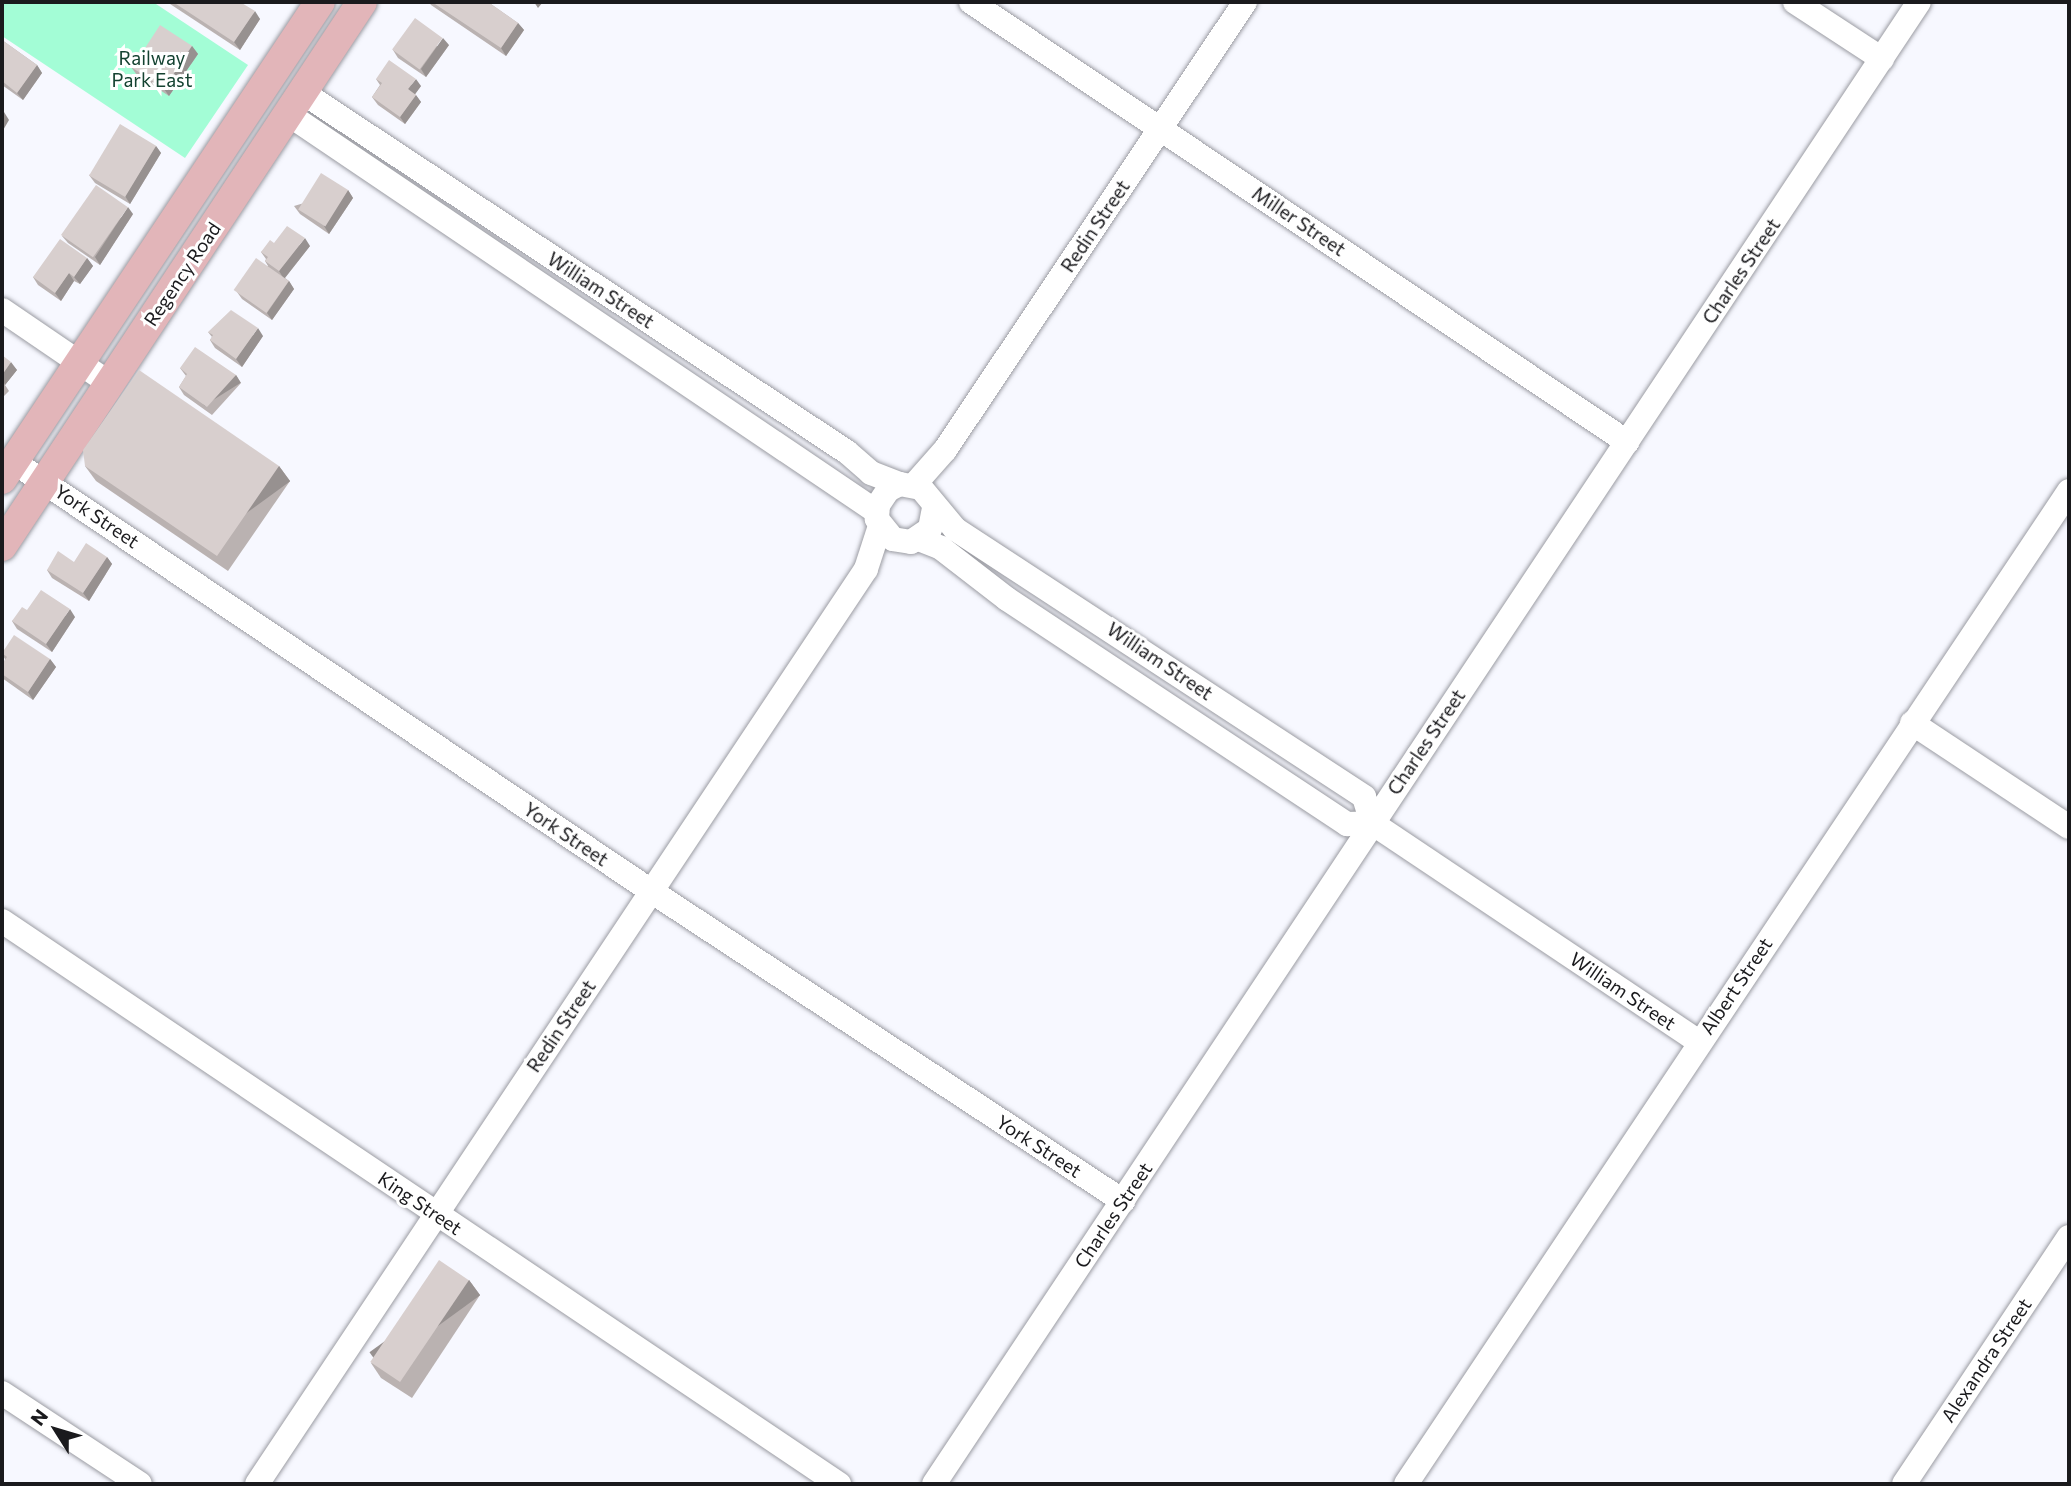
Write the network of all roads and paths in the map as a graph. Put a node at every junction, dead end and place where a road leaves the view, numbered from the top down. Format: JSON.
{"nodes":[{"id":1,"x":320,"y":2,"type":"edge"},
{"id":2,"x":362,"y":2,"type":"edge"},
{"id":3,"x":971,"y":2,"type":"edge"},
{"id":4,"x":1245,"y":2,"type":"edge"},
{"id":5,"x":1795,"y":2,"type":"edge"},
{"id":6,"x":1919,"y":2,"type":"edge"},
{"id":7,"x":1882,"y":59,"type":"junction"},
{"id":8,"x":295,"y":103,"type":"junction"},
{"id":9,"x":1160,"y":128,"type":"junction"},
{"id":10,"x":2,"y":310,"type":"edge"},
{"id":11,"x":79,"y":362,"type":"junction"},
{"id":12,"x":110,"y":383,"type":"junction"},
{"id":13,"x":1627,"y":442,"type":"junction"},
{"id":14,"x":8,"y":470,"type":"edge"},
{"id":15,"x":45,"y":481,"type":"junction"},
{"id":16,"x":2069,"y":491,"type":"edge"},
{"id":17,"x":920,"y":494,"type":"junction"},
{"id":18,"x":878,"y":519,"type":"junction"},
{"id":19,"x":911,"y":540,"type":"junction"},
{"id":20,"x":2,"y":546,"type":"edge"},
{"id":21,"x":866,"y":569,"type":"junction"},
{"id":22,"x":1912,"y":723,"type":"junction"},
{"id":23,"x":1372,"y":823,"type":"junction"},
{"id":24,"x":2069,"y":827,"type":"edge"},
{"id":25,"x":651,"y":891,"type":"junction"},
{"id":26,"x":2,"y":921,"type":"edge"},
{"id":27,"x":1699,"y":1042,"type":"junction"},
{"id":28,"x":1122,"y":1201,"type":"junction"},
{"id":29,"x":437,"y":1213,"type":"junction"},
{"id":30,"x":2069,"y":1237,"type":"edge"},
{"id":31,"x":2,"y":1393,"type":"edge"},
{"id":32,"x":140,"y":1484,"type":"edge"},
{"id":33,"x":257,"y":1484,"type":"edge"},
{"id":34,"x":839,"y":1484,"type":"edge"},
{"id":35,"x":934,"y":1484,"type":"edge"},
{"id":36,"x":1406,"y":1484,"type":"edge"},
{"id":37,"x":1904,"y":1484,"type":"edge"}],
"edges":[{"from":1,"to":11,"type":"main road","name":"Regency Road"},
{"from":2,"to":8,"type":"main road","name":"Regency Road"},
{"from":3,"to":9,"type":"street","name":"Miller Street"},
{"from":4,"to":9,"type":"street","name":"Redin Street"},
{"from":5,"to":7,"type":"street"},
{"from":6,"to":7,"type":"street","name":"Charles Street"},
{"from":7,"to":13,"type":"street","name":"Charles Street"},
{"from":8,"to":12,"type":"main road","name":"Regency Road"},
{"from":8,"to":17,"type":"street","name":"William Street"},
{"from":8,"to":18,"type":"street","name":"William Street"},
{"from":9,"to":13,"type":"street","name":"Miller Street"},
{"from":9,"to":17,"type":"street","name":"Redin Street"},
{"from":10,"to":11,"type":"street"},
{"from":11,"to":12,"type":"street"},
{"from":11,"to":14,"type":"main road","name":"Regency Road"},
{"from":12,"to":15,"type":"main road","name":"Regency Road"},
{"from":13,"to":23,"type":"street","name":"Charles Street"},
{"from":14,"to":15,"type":"street","name":"York Street"},
{"from":15,"to":20,"type":"main road","name":"Regency Road"},
{"from":15,"to":25,"type":"street","name":"York Street"},
{"from":16,"to":22,"type":"street","name":"Albert Street"},
{"from":17,"to":18,"type":"street","name":"Redin Street"},
{"from":17,"to":19,"type":"street"},
{"from":17,"to":23,"type":"street","name":"William Street"},
{"from":18,"to":19,"type":"street","name":"William Street"},
{"from":18,"to":21,"type":"street","name":"Redin Street"},
{"from":19,"to":21,"type":"street","name":"Redin Street"},
{"from":19,"to":23,"type":"street","name":"William Street"},
{"from":21,"to":25,"type":"street","name":"Redin Street"},
{"from":22,"to":24,"type":"street"},
{"from":22,"to":27,"type":"street","name":"Albert Street"},
{"from":23,"to":27,"type":"street","name":"William Street"},
{"from":23,"to":28,"type":"street","name":"Charles Street"},
{"from":25,"to":28,"type":"street","name":"York Street"},
{"from":25,"to":29,"type":"street","name":"Redin Street"},
{"from":26,"to":29,"type":"street","name":"King Street"},
{"from":27,"to":36,"type":"street","name":"Albert Street"},
{"from":28,"to":35,"type":"street","name":"Charles Street"},
{"from":29,"to":33,"type":"street","name":"Redin Street"},
{"from":29,"to":34,"type":"street","name":"King Street"},
{"from":30,"to":37,"type":"street","name":"Alexandra Street"},
{"from":31,"to":32,"type":"street"}]}
